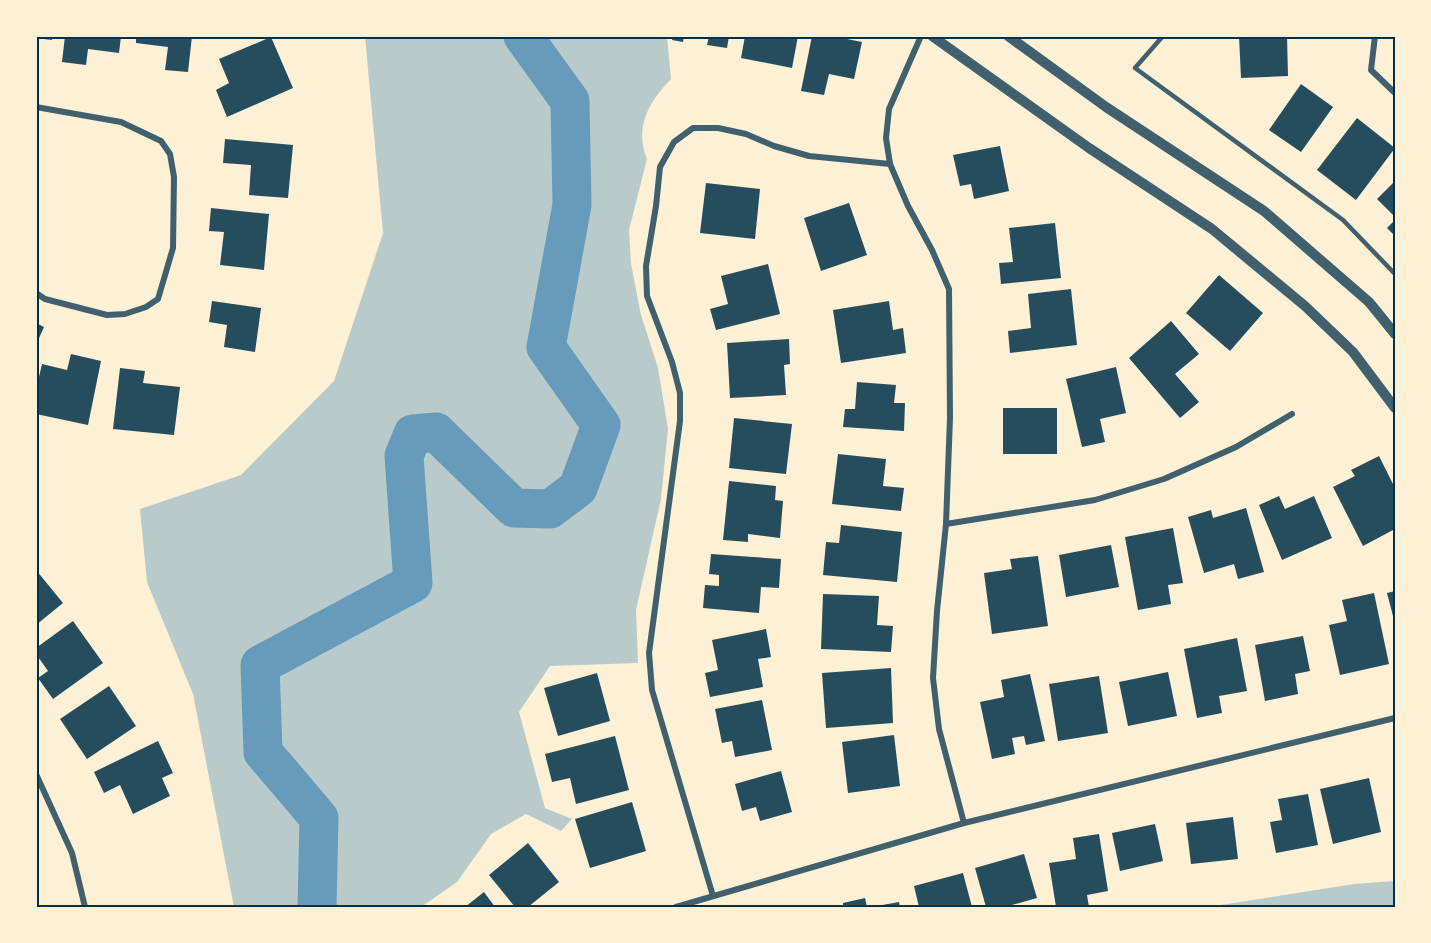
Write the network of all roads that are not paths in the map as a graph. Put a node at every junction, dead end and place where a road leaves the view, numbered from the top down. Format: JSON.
{"nodes":[{"id":1,"x":921,"y":36,"type":"edge"},
{"id":2,"x":932,"y":36,"type":"edge"},
{"id":3,"x":1008,"y":36,"type":"edge"},
{"id":4,"x":1163,"y":36,"type":"edge"},
{"id":5,"x":1375,"y":36,"type":"edge"},
{"id":6,"x":1395,"y":93,"type":"edge"},
{"id":7,"x":36,"y":107,"type":"edge"},
{"id":8,"x":890,"y":164,"type":"junction"},
{"id":9,"x":1395,"y":274,"type":"edge"},
{"id":10,"x":36,"y":293,"type":"edge"},
{"id":11,"x":1395,"y":334,"type":"edge"},
{"id":12,"x":1395,"y":408,"type":"edge"},
{"id":13,"x":1292,"y":414,"type":"dead end"},
{"id":14,"x":946,"y":524,"type":"junction"},
{"id":15,"x":1395,"y":718,"type":"edge"},
{"id":16,"x":36,"y":774,"type":"edge"},
{"id":17,"x":964,"y":823,"type":"junction"},
{"id":18,"x":713,"y":896,"type":"junction"},
{"id":19,"x":85,"y":907,"type":"edge"},
{"id":20,"x":676,"y":907,"type":"edge"}],
"edges":[{"from":1,"to":8,"type":"street"},
{"from":2,"to":12,"type":"street"},
{"from":3,"to":11,"type":"street"},
{"from":4,"to":9,"type":"lane"},
{"from":5,"to":6,"type":"street"},
{"from":7,"to":10,"type":"street"},
{"from":8,"to":14,"type":"street"},
{"from":8,"to":18,"type":"street"},
{"from":13,"to":14,"type":"street"},
{"from":14,"to":17,"type":"street"},
{"from":15,"to":17,"type":"street"},
{"from":16,"to":19,"type":"street"},
{"from":17,"to":18,"type":"street"},
{"from":18,"to":20,"type":"street"}]}
